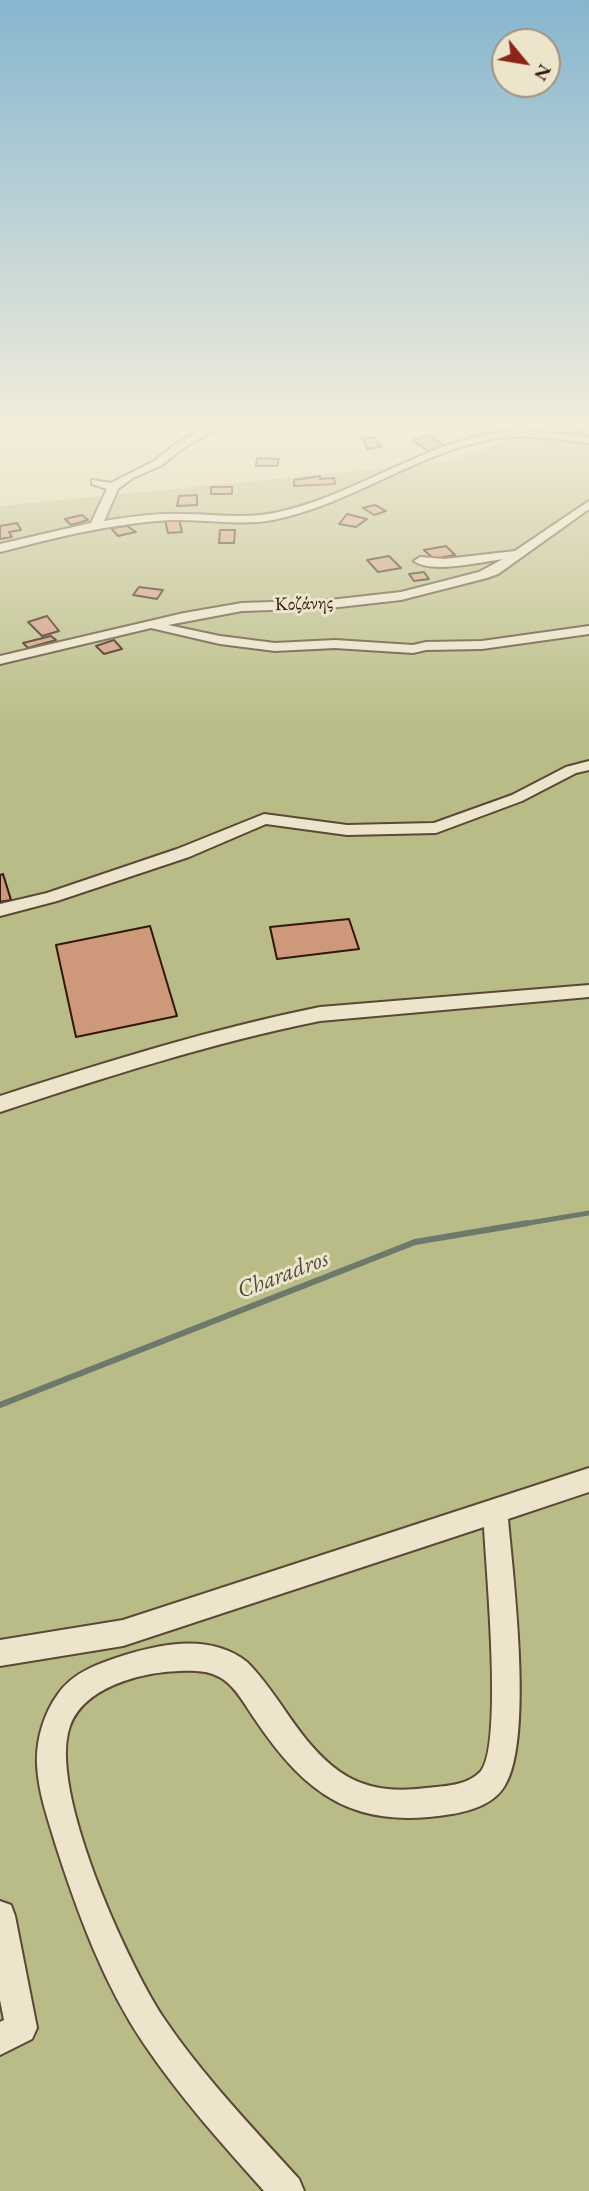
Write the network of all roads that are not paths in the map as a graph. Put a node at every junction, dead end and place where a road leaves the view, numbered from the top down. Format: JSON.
{"nodes":[{"id":1,"x":88,"y":529,"type":"edge"},
{"id":2,"x":553,"y":529,"type":"edge"},
{"id":3,"x":1,"y":546,"type":"edge"},
{"id":4,"x":518,"y":554,"type":"junction"},
{"id":5,"x":420,"y":561,"type":"dead end"},
{"id":6,"x":150,"y":624,"type":"junction"},
{"id":7,"x":589,"y":630,"type":"edge"},
{"id":8,"x":0,"y":660,"type":"edge"},
{"id":9,"x":589,"y":765,"type":"edge"},
{"id":10,"x":0,"y":910,"type":"edge"},
{"id":11,"x":589,"y":991,"type":"edge"},
{"id":12,"x":0,"y":1104,"type":"edge"},
{"id":13,"x":589,"y":1480,"type":"edge"},
{"id":14,"x":495,"y":1513,"type":"junction"},
{"id":15,"x":0,"y":1653,"type":"edge"},
{"id":16,"x":0,"y":1916,"type":"edge"},
{"id":17,"x":0,"y":2039,"type":"edge"},
{"id":18,"x":287,"y":2191,"type":"edge"}],
"edges":[{"from":1,"to":3,"type":"street"},
{"from":2,"to":4,"type":"street","name":"Κοζάνης"},
{"from":4,"to":5,"type":"street"},
{"from":4,"to":6,"type":"street","name":"Κοζάνης"},
{"from":6,"to":7,"type":"street"},
{"from":6,"to":8,"type":"street","name":"Κοζάνης"},
{"from":9,"to":10,"type":"street"},
{"from":11,"to":12,"type":"street"},
{"from":13,"to":14,"type":"street"},
{"from":14,"to":15,"type":"street"},
{"from":14,"to":18,"type":"street"},
{"from":16,"to":17,"type":"street"}]}
